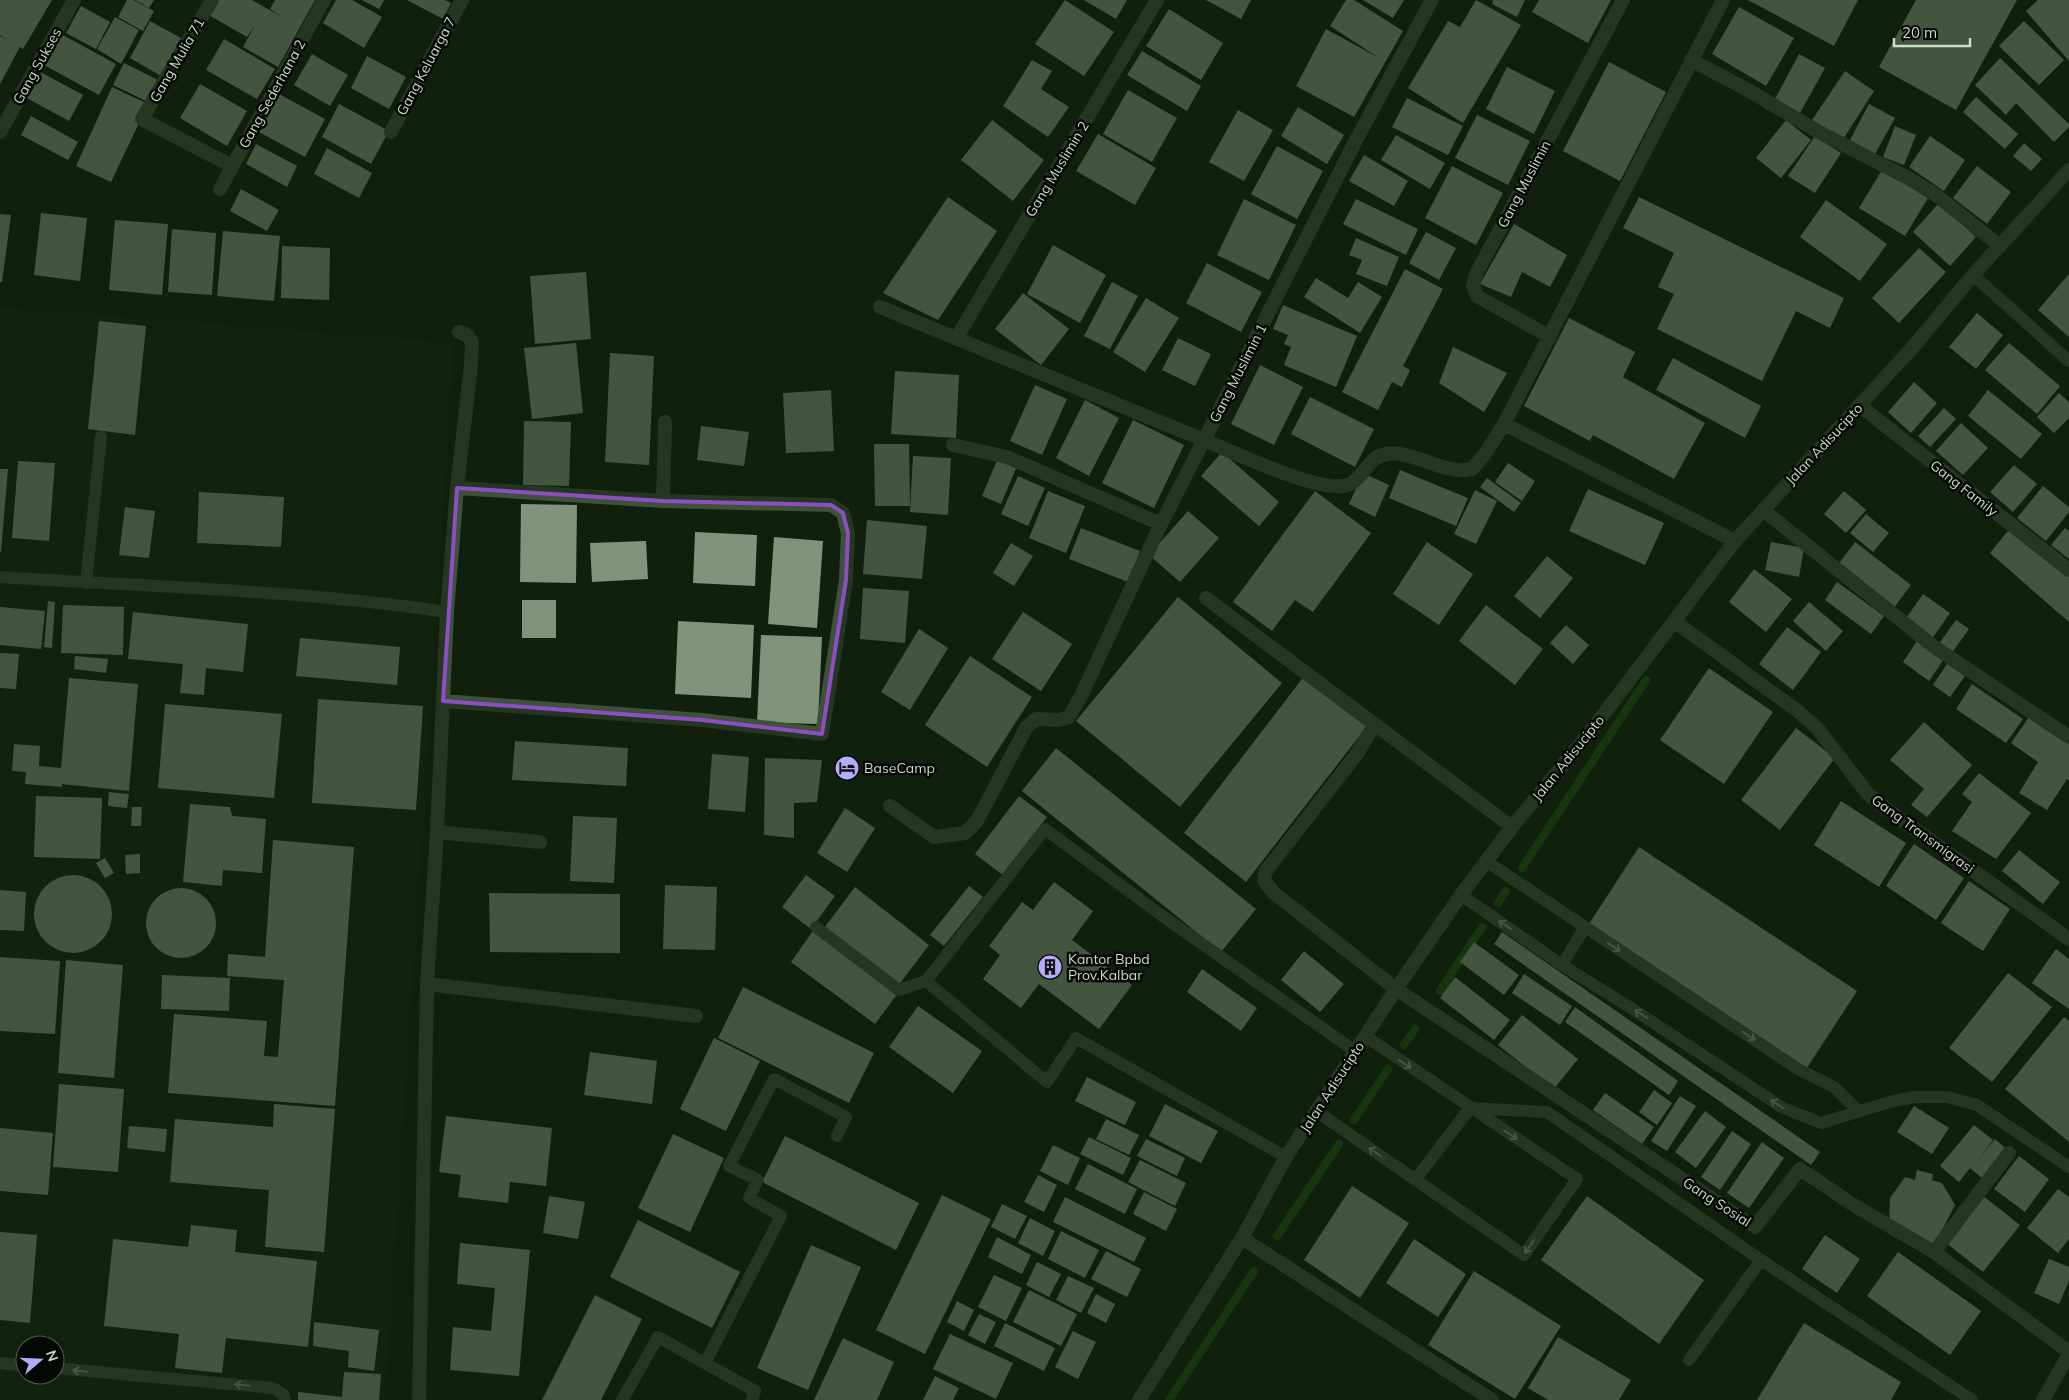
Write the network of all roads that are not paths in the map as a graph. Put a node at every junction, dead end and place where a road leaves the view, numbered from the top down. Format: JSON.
{"nodes":[{"id":1,"x":74,"y":0,"type":"edge"},
{"id":2,"x":212,"y":0,"type":"edge"},
{"id":3,"x":324,"y":0,"type":"edge"},
{"id":4,"x":462,"y":0,"type":"edge"},
{"id":5,"x":1157,"y":0,"type":"edge"},
{"id":6,"x":1432,"y":0,"type":"edge"},
{"id":7,"x":1623,"y":0,"type":"edge"},
{"id":8,"x":1723,"y":0,"type":"edge"},
{"id":9,"x":1691,"y":60,"type":"junction"},
{"id":10,"x":0,"y":132,"type":"edge"},
{"id":11,"x":391,"y":132,"type":"dead end"},
{"id":12,"x":232,"y":166,"type":"junction"},
{"id":13,"x":2069,"y":170,"type":"edge"},
{"id":14,"x":220,"y":188,"type":"dead end"},
{"id":15,"x":2000,"y":246,"type":"junction"},
{"id":16,"x":1973,"y":275,"type":"junction"},
{"id":17,"x":880,"y":307,"type":"dead end"},
{"id":18,"x":459,"y":332,"type":"dead end"},
{"id":19,"x":957,"y":337,"type":"junction"},
{"id":20,"x":1550,"y":337,"type":"junction"},
{"id":21,"x":2069,"y":361,"type":"edge"},
{"id":22,"x":1859,"y":405,"type":"junction"},
{"id":23,"x":665,"y":422,"type":"dead end"},
{"id":24,"x":1504,"y":424,"type":"junction"},
{"id":25,"x":101,"y":437,"type":"dead end"},
{"id":26,"x":1204,"y":440,"type":"junction"},
{"id":27,"x":953,"y":444,"type":"dead end"},
{"id":28,"x":457,"y":488,"type":"junction"},
{"id":29,"x":663,"y":501,"type":"junction"},
{"id":30,"x":1763,"y":510,"type":"junction"},
{"id":31,"x":1161,"y":524,"type":"junction"},
{"id":32,"x":1735,"y":541,"type":"junction"},
{"id":33,"x":2069,"y":570,"type":"edge"},
{"id":34,"x":0,"y":577,"type":"edge"},
{"id":35,"x":86,"y":583,"type":"junction"},
{"id":36,"x":1206,"y":598,"type":"dead end"},
{"id":37,"x":447,"y":612,"type":"junction"},
{"id":38,"x":1674,"y":621,"type":"junction"},
{"id":39,"x":443,"y":701,"type":"junction"},
{"id":40,"x":1375,"y":724,"type":"junction"},
{"id":41,"x":2069,"y":737,"type":"edge"},
{"id":42,"x":890,"y":806,"type":"dead end"},
{"id":43,"x":1512,"y":826,"type":"junction"},
{"id":44,"x":437,"y":832,"type":"junction"},
{"id":45,"x":540,"y":842,"type":"dead end"},
{"id":46,"x":1486,"y":861,"type":"junction"},
{"id":47,"x":1461,"y":895,"type":"junction"},
{"id":48,"x":816,"y":927,"type":"dead end"},
{"id":49,"x":1585,"y":927,"type":"junction"},
{"id":50,"x":2069,"y":939,"type":"edge"},
{"id":51,"x":1562,"y":965,"type":"junction"},
{"id":52,"x":926,"y":981,"type":"junction"},
{"id":53,"x":427,"y":984,"type":"junction"},
{"id":54,"x":1396,"y":989,"type":"junction"},
{"id":55,"x":696,"y":1016,"type":"dead end"},
{"id":56,"x":1365,"y":1036,"type":"junction"},
{"id":57,"x":1356,"y":1051,"type":"junction"},
{"id":58,"x":1470,"y":1108,"type":"junction"},
{"id":59,"x":1316,"y":1111,"type":"junction"},
{"id":60,"x":1858,"y":1111,"type":"junction"},
{"id":61,"x":837,"y":1136,"type":"dead end"},
{"id":62,"x":2009,"y":1153,"type":"dead end"},
{"id":63,"x":1286,"y":1157,"type":"junction"},
{"id":64,"x":2069,"y":1167,"type":"edge"},
{"id":65,"x":1415,"y":1180,"type":"junction"},
{"id":66,"x":1242,"y":1238,"type":"junction"},
{"id":67,"x":1934,"y":1252,"type":"junction"},
{"id":68,"x":1761,"y":1260,"type":"junction"},
{"id":69,"x":2069,"y":1353,"type":"edge"},
{"id":70,"x":1689,"y":1360,"type":"dead end"},
{"id":71,"x":0,"y":1363,"type":"edge"},
{"id":72,"x":705,"y":1363,"type":"junction"},
{"id":73,"x":15,"y":1365,"type":"edge"},
{"id":74,"x":65,"y":1369,"type":"edge"},
{"id":75,"x":285,"y":1400,"type":"edge"},
{"id":76,"x":419,"y":1400,"type":"edge"},
{"id":77,"x":622,"y":1400,"type":"edge"},
{"id":78,"x":752,"y":1400,"type":"edge"},
{"id":79,"x":1139,"y":1400,"type":"edge"},
{"id":80,"x":1492,"y":1400,"type":"edge"},
{"id":81,"x":1972,"y":1400,"type":"edge"},
{"id":82,"x":2044,"y":1400,"type":"edge"}],
"edges":[{"from":1,"to":10,"type":"street","name":"Gang Sukses"},
{"from":2,"to":12,"type":"street","name":"Gang Mulia 71"},
{"from":3,"to":12,"type":"street","name":"Gang Sederhana 2"},
{"from":4,"to":11,"type":"street","name":"Gang Keluarga 7"},
{"from":5,"to":19,"type":"street","name":"Gang Muslimin 2"},
{"from":6,"to":26,"type":"street","name":"Gang Muslimin 1"},
{"from":7,"to":20,"type":"street","name":"Gang Muslimin"},
{"from":8,"to":9,"type":"street"},
{"from":9,"to":15,"type":"street"},
{"from":9,"to":20,"type":"street"},
{"from":12,"to":14,"type":"street","name":"Gang Sederhana 2"},
{"from":13,"to":15,"type":"street","name":"Jalan Adisucipto"},
{"from":15,"to":16,"type":"street","name":"Jalan Adisucipto"},
{"from":16,"to":21,"type":"lane"},
{"from":16,"to":22,"type":"street","name":"Jalan Adisucipto"},
{"from":17,"to":19,"type":"street"},
{"from":18,"to":28,"type":"street"},
{"from":19,"to":26,"type":"street"},
{"from":20,"to":24,"type":"street"},
{"from":22,"to":30,"type":"street","name":"Jalan Adisucipto"},
{"from":22,"to":33,"type":"street","name":"Gang Family"},
{"from":23,"to":29,"type":"street"},
{"from":24,"to":26,"type":"street","name":"Gang Muslimin 1"},
{"from":24,"to":32,"type":"street"},
{"from":25,"to":35,"type":"lane"},
{"from":26,"to":31,"type":"street"},
{"from":27,"to":31,"type":"street"},
{"from":28,"to":29,"type":"street"},
{"from":28,"to":37,"type":"street"},
{"from":29,"to":39,"type":"street"},
{"from":30,"to":32,"type":"street","name":"Jalan Adisucipto"},
{"from":30,"to":41,"type":"street"},
{"from":31,"to":42,"type":"street"},
{"from":32,"to":38,"type":"street","name":"Jalan Adisucipto"},
{"from":34,"to":35,"type":"lane"},
{"from":35,"to":37,"type":"lane"},
{"from":36,"to":40,"type":"street"},
{"from":37,"to":39,"type":"street"},
{"from":38,"to":43,"type":"street","name":"Jalan Adisucipto"},
{"from":38,"to":50,"type":"street","name":"Gang Transmigrasi"},
{"from":39,"to":44,"type":"street"},
{"from":40,"to":43,"type":"street"},
{"from":40,"to":54,"type":"street"},
{"from":43,"to":46,"type":"street","name":"Jalan Adisucipto"},
{"from":44,"to":45,"type":"street"},
{"from":44,"to":53,"type":"street"},
{"from":46,"to":47,"type":"street","name":"Jalan Adisucipto"},
{"from":46,"to":49,"type":"lane"},
{"from":51,"to":47,"type":"lane","one_way":true},
{"from":47,"to":54,"type":"street","name":"Jalan Adisucipto"},
{"from":48,"to":52,"type":"lane"},
{"from":49,"to":51,"type":"lane"},
{"from":49,"to":60,"type":"lane","one_way":true},
{"from":60,"to":51,"type":"lane","one_way":true},
{"from":52,"to":57,"type":"lane"},
{"from":52,"to":63,"type":"lane"},
{"from":53,"to":55,"type":"street"},
{"from":53,"to":76,"type":"street"},
{"from":54,"to":56,"type":"street","name":"Jalan Adisucipto"},
{"from":54,"to":67,"type":"street","name":"Gang Sosial"},
{"from":56,"to":57,"type":"street","name":"Jalan Adisucipto"},
{"from":56,"to":58,"type":"lane","one_way":true},
{"from":57,"to":59,"type":"street","name":"Jalan Adisucipto"},
{"from":58,"to":65,"type":"lane"},
{"from":58,"to":65,"type":"lane","one_way":true},
{"from":58,"to":68,"type":"lane"},
{"from":59,"to":63,"type":"street","name":"Jalan Adisucipto"},
{"from":65,"to":59,"type":"lane","one_way":true},
{"from":60,"to":64,"type":"lane"},
{"from":61,"to":72,"type":"lane"},
{"from":62,"to":67,"type":"street"},
{"from":63,"to":66,"type":"street","name":"Jalan Adisucipto"},
{"from":66,"to":79,"type":"street","name":"Jalan Adisucipto"},
{"from":66,"to":80,"type":"street"},
{"from":67,"to":69,"type":"street","name":"Gang Sosial"},
{"from":68,"to":70,"type":"lane"},
{"from":68,"to":81,"type":"lane"},
{"from":69,"to":82,"type":"street","name":"Gang Sosial"},
{"from":71,"to":73,"type":"lane"},
{"from":72,"to":77,"type":"lane"},
{"from":72,"to":78,"type":"lane"},
{"from":75,"to":74,"type":"lane","one_way":true}]}
